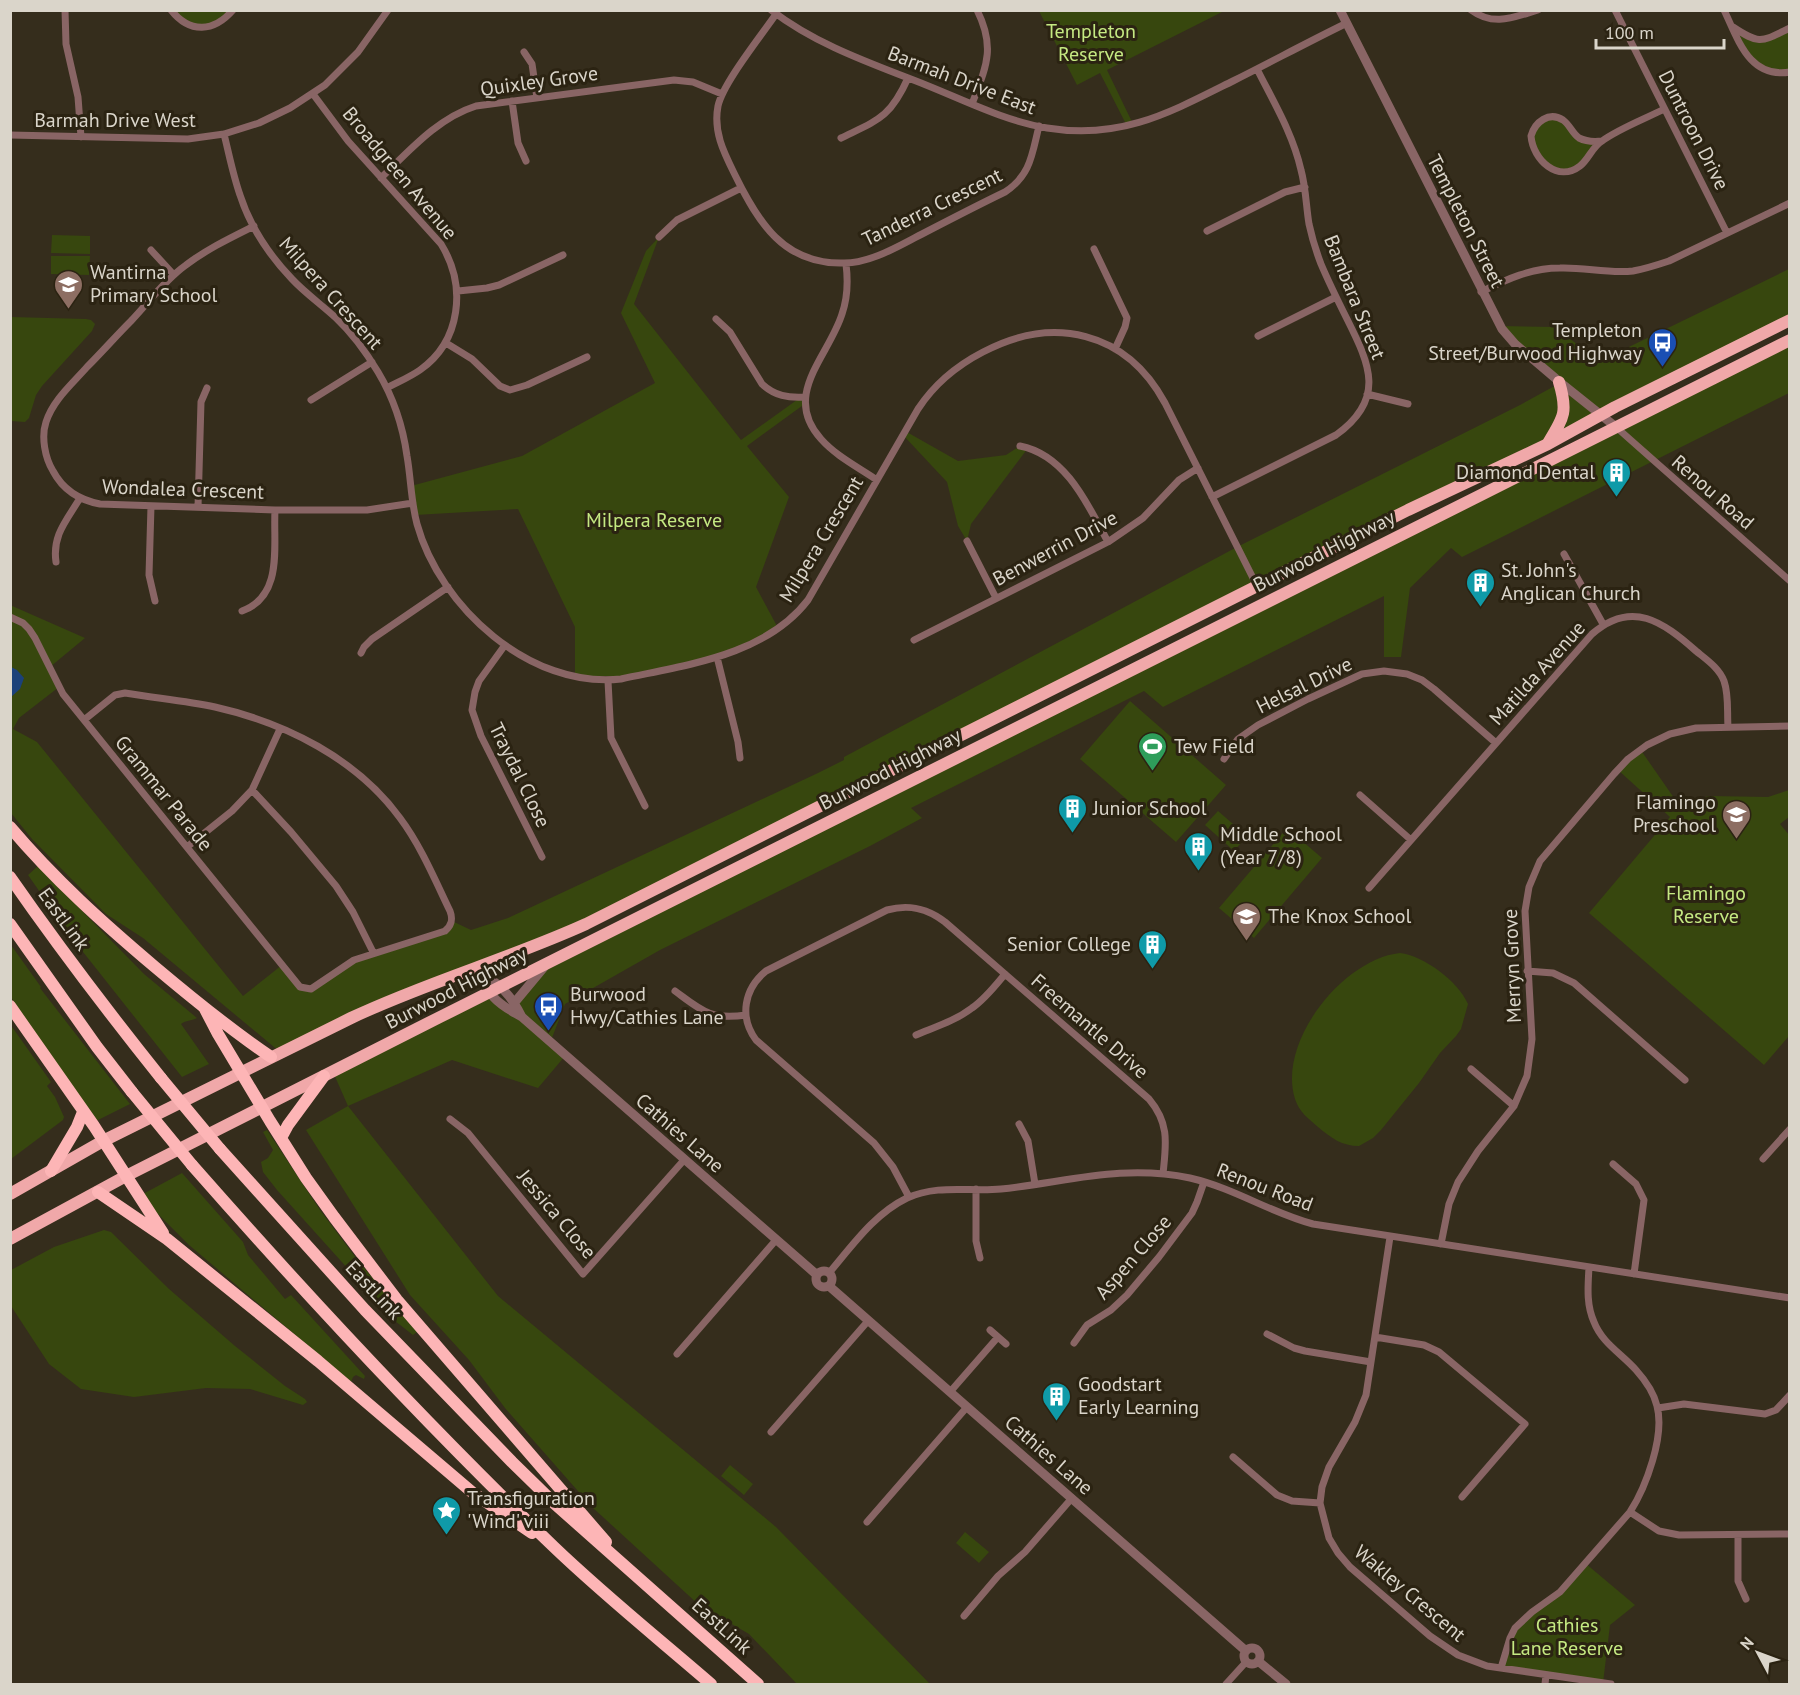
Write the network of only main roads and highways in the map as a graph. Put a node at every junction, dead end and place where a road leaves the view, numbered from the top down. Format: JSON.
{"nodes":[{"id":1,"x":1790,"y":320,"type":"edge"},
{"id":2,"x":1790,"y":340,"type":"edge"},
{"id":3,"x":1559,"y":382,"type":"road end"},
{"id":4,"x":1548,"y":444,"type":"junction"},
{"id":5,"x":10,"y":827,"type":"edge"},
{"id":6,"x":10,"y":877,"type":"edge"},
{"id":7,"x":10,"y":924,"type":"edge"},
{"id":8,"x":586,"y":924,"type":"junction"},
{"id":9,"x":596,"y":939,"type":"junction"},
{"id":10,"x":10,"y":1006,"type":"edge"},
{"id":11,"x":205,"y":1009,"type":"junction"},
{"id":12,"x":271,"y":1057,"type":"junction"},
{"id":13,"x":240,"y":1072,"type":"junction"},
{"id":14,"x":324,"y":1076,"type":"junction"},
{"id":15,"x":262,"y":1108,"type":"junction"},
{"id":16,"x":83,"y":1112,"type":"junction"},
{"id":17,"x":281,"y":1138,"type":"junction"},
{"id":18,"x":103,"y":1141,"type":"junction"},
{"id":19,"x":51,"y":1171,"type":"junction"},
{"id":20,"x":126,"y":1176,"type":"junction"},
{"id":21,"x":98,"y":1192,"type":"junction"},
{"id":22,"x":10,"y":1194,"type":"edge"},
{"id":23,"x":10,"y":1239,"type":"edge"},
{"id":24,"x":167,"y":1239,"type":"junction"},
{"id":25,"x":555,"y":1548,"type":"junction"},
{"id":26,"x":626,"y":1566,"type":"junction"},
{"id":27,"x":711,"y":1684,"type":"edge"},
{"id":28,"x":758,"y":1684,"type":"edge"}],
"edges":[{"from":1,"to":4,"type":"highway","name":"Burwood Highway"},
{"from":2,"to":9,"type":"highway","name":"Burwood Highway"},
{"from":3,"to":4,"type":"highway"},
{"from":4,"to":8,"type":"highway","name":"Burwood Highway"},
{"from":5,"to":11,"type":"highway"},
{"from":6,"to":26,"type":"highway","name":"EastLink","bridge":true},
{"from":7,"to":25,"type":"highway","bridge":true},
{"from":8,"to":9,"type":"highway"},
{"from":8,"to":12,"type":"highway","name":"Burwood Highway"},
{"from":9,"to":14,"type":"highway","name":"Burwood Highway"},
{"from":10,"to":16,"type":"highway"},
{"from":11,"to":12,"type":"highway"},
{"from":11,"to":13,"type":"highway"},
{"from":12,"to":13,"type":"highway","name":"Burwood Highway"},
{"from":13,"to":15,"type":"highway"},
{"from":13,"to":18,"type":"highway","name":"Burwood Highway"},
{"from":14,"to":15,"type":"highway","name":"Burwood Highway"},
{"from":14,"to":17,"type":"highway"},
{"from":15,"to":17,"type":"highway"},
{"from":15,"to":20,"type":"highway","name":"Burwood Highway"},
{"from":16,"to":18,"type":"highway"},
{"from":16,"to":19,"type":"highway"},
{"from":17,"to":26,"type":"highway"},
{"from":18,"to":19,"type":"highway","name":"Burwood Highway"},
{"from":18,"to":20,"type":"highway"},
{"from":19,"to":22,"type":"highway","name":"Burwood Highway"},
{"from":20,"to":21,"type":"highway","name":"Burwood Highway"},
{"from":20,"to":24,"type":"highway"},
{"from":21,"to":23,"type":"highway","name":"Burwood Highway"},
{"from":21,"to":24,"type":"highway"},
{"from":24,"to":25,"type":"highway"},
{"from":25,"to":27,"type":"highway"},
{"from":26,"to":28,"type":"highway","name":"EastLink"}]}
